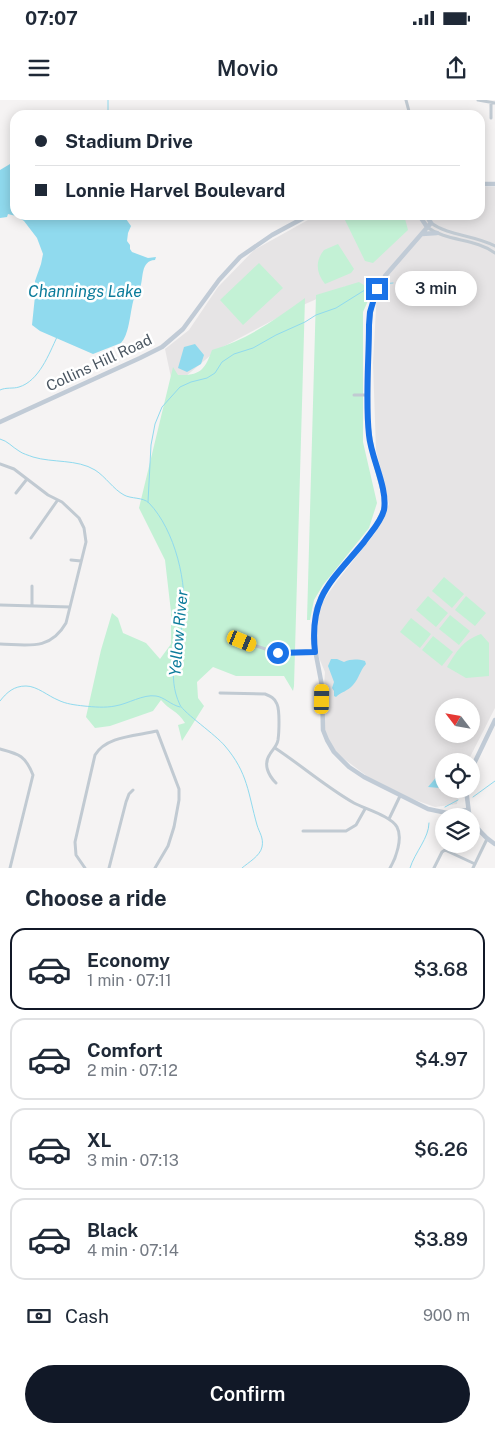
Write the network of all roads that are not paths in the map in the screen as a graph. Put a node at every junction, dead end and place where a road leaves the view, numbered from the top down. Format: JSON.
{"nodes":[{"id":1,"x":478,"y":100,"type":"edge"},
{"id":2,"x":493,"y":103,"type":"edge"},
{"id":3,"x":491,"y":118,"type":"dead end"},
{"id":4,"x":300,"y":220,"type":"edge"},
{"id":5,"x":428,"y":220,"type":"edge"},
{"id":6,"x":422,"y":221,"type":"joint"},
{"id":7,"x":429,"y":225,"type":"junction"},
{"id":8,"x":437,"y":233,"type":"junction"},
{"id":9,"x":420,"y":234,"type":"junction"},
{"id":10,"x":495,"y":246,"type":"edge"},
{"id":11,"x":495,"y":253,"type":"edge"},
{"id":12,"x":354,"y":395,"type":"dead end"},
{"id":13,"x":368,"y":395,"type":"junction"},
{"id":14,"x":0,"y":422,"type":"edge"},
{"id":15,"x":0,"y":464,"type":"edge"},
{"id":16,"x":27,"y":479,"type":"junction"},
{"id":17,"x":16,"y":493,"type":"dead end"},
{"id":18,"x":57,"y":500,"type":"junction"},
{"id":19,"x":31,"y":538,"type":"dead end"},
{"id":20,"x":71,"y":560,"type":"dead end"},
{"id":21,"x":81,"y":561,"type":"junction"},
{"id":22,"x":32,"y":586,"type":"dead end"},
{"id":23,"x":0,"y":605,"type":"edge"},
{"id":24,"x":32,"y":605,"type":"junction"},
{"id":25,"x":70,"y":608,"type":"junction"},
{"id":26,"x":242,"y":641,"type":"dead end"},
{"id":27,"x":0,"y":644,"type":"edge"},
{"id":28,"x":315,"y":652,"type":"junction"},
{"id":29,"x":220,"y":693,"type":"dead end"},
{"id":30,"x":495,"y":720,"type":"edge"},
{"id":31,"x":275,"y":748,"type":"junction"},
{"id":32,"x":0,"y":749,"type":"edge"},
{"id":33,"x":479,"y":753,"type":"edge"},
{"id":34,"x":276,"y":783,"type":"dead end"},
{"id":35,"x":133,"y":790,"type":"dead end"},
{"id":36,"x":400,"y":796,"type":"junction"},
{"id":37,"x":365,"y":809,"type":"junction"},
{"id":38,"x":435,"y":811,"type":"edge"},
{"id":39,"x":389,"y":819,"type":"junction"},
{"id":40,"x":303,"y":830,"type":"dead end"},
{"id":41,"x":480,"y":831,"type":"edge"},
{"id":42,"x":487,"y":839,"type":"junction"},
{"id":43,"x":495,"y":844,"type":"edge"},
{"id":44,"x":474,"y":866,"type":"edge"},
{"id":45,"x":10,"y":868,"type":"edge"},
{"id":46,"x":86,"y":868,"type":"edge"},
{"id":47,"x":109,"y":868,"type":"edge"},
{"id":48,"x":155,"y":868,"type":"edge"},
{"id":49,"x":390,"y":868,"type":"edge"},
{"id":50,"x":434,"y":868,"type":"edge"}],
"edges":[{"from":1,"to":2,"type":"street"},
{"from":2,"to":3,"type":"street"},
{"from":4,"to":14,"type":"street","name":"Collins Hill Road"},
{"from":5,"to":7,"type":"street"},
{"from":6,"to":7,"type":"street"},
{"from":6,"to":9,"type":"street"},
{"from":7,"to":8,"type":"street"},
{"from":7,"to":9,"type":"street"},
{"from":7,"to":10,"type":"street"},
{"from":8,"to":9,"type":"street"},
{"from":8,"to":11,"type":"street"},
{"from":9,"to":13,"type":"street"},
{"from":12,"to":13,"type":"street"},
{"from":13,"to":28,"type":"street"},
{"from":15,"to":16,"type":"street"},
{"from":16,"to":17,"type":"street"},
{"from":16,"to":18,"type":"street"},
{"from":18,"to":19,"type":"street"},
{"from":18,"to":21,"type":"street"},
{"from":20,"to":21,"type":"street"},
{"from":21,"to":25,"type":"street"},
{"from":22,"to":24,"type":"street"},
{"from":23,"to":24,"type":"street"},
{"from":24,"to":25,"type":"street"},
{"from":25,"to":27,"type":"street"},
{"from":26,"to":28,"type":"street"},
{"from":28,"to":36,"type":"street"},
{"from":29,"to":31,"type":"street"},
{"from":30,"to":33,"type":"street"},
{"from":31,"to":34,"type":"street"},
{"from":31,"to":37,"type":"street"},
{"from":32,"to":45,"type":"street"},
{"from":35,"to":47,"type":"street"},
{"from":36,"to":38,"type":"street"},
{"from":36,"to":39,"type":"street"},
{"from":37,"to":39,"type":"street"},
{"from":37,"to":40,"type":"street"},
{"from":39,"to":49,"type":"street"},
{"from":41,"to":42,"type":"street"},
{"from":42,"to":43,"type":"street"},
{"from":42,"to":44,"type":"street"},
{"from":44,"to":50,"type":"street"},
{"from":46,"to":48,"type":"street"}]}
